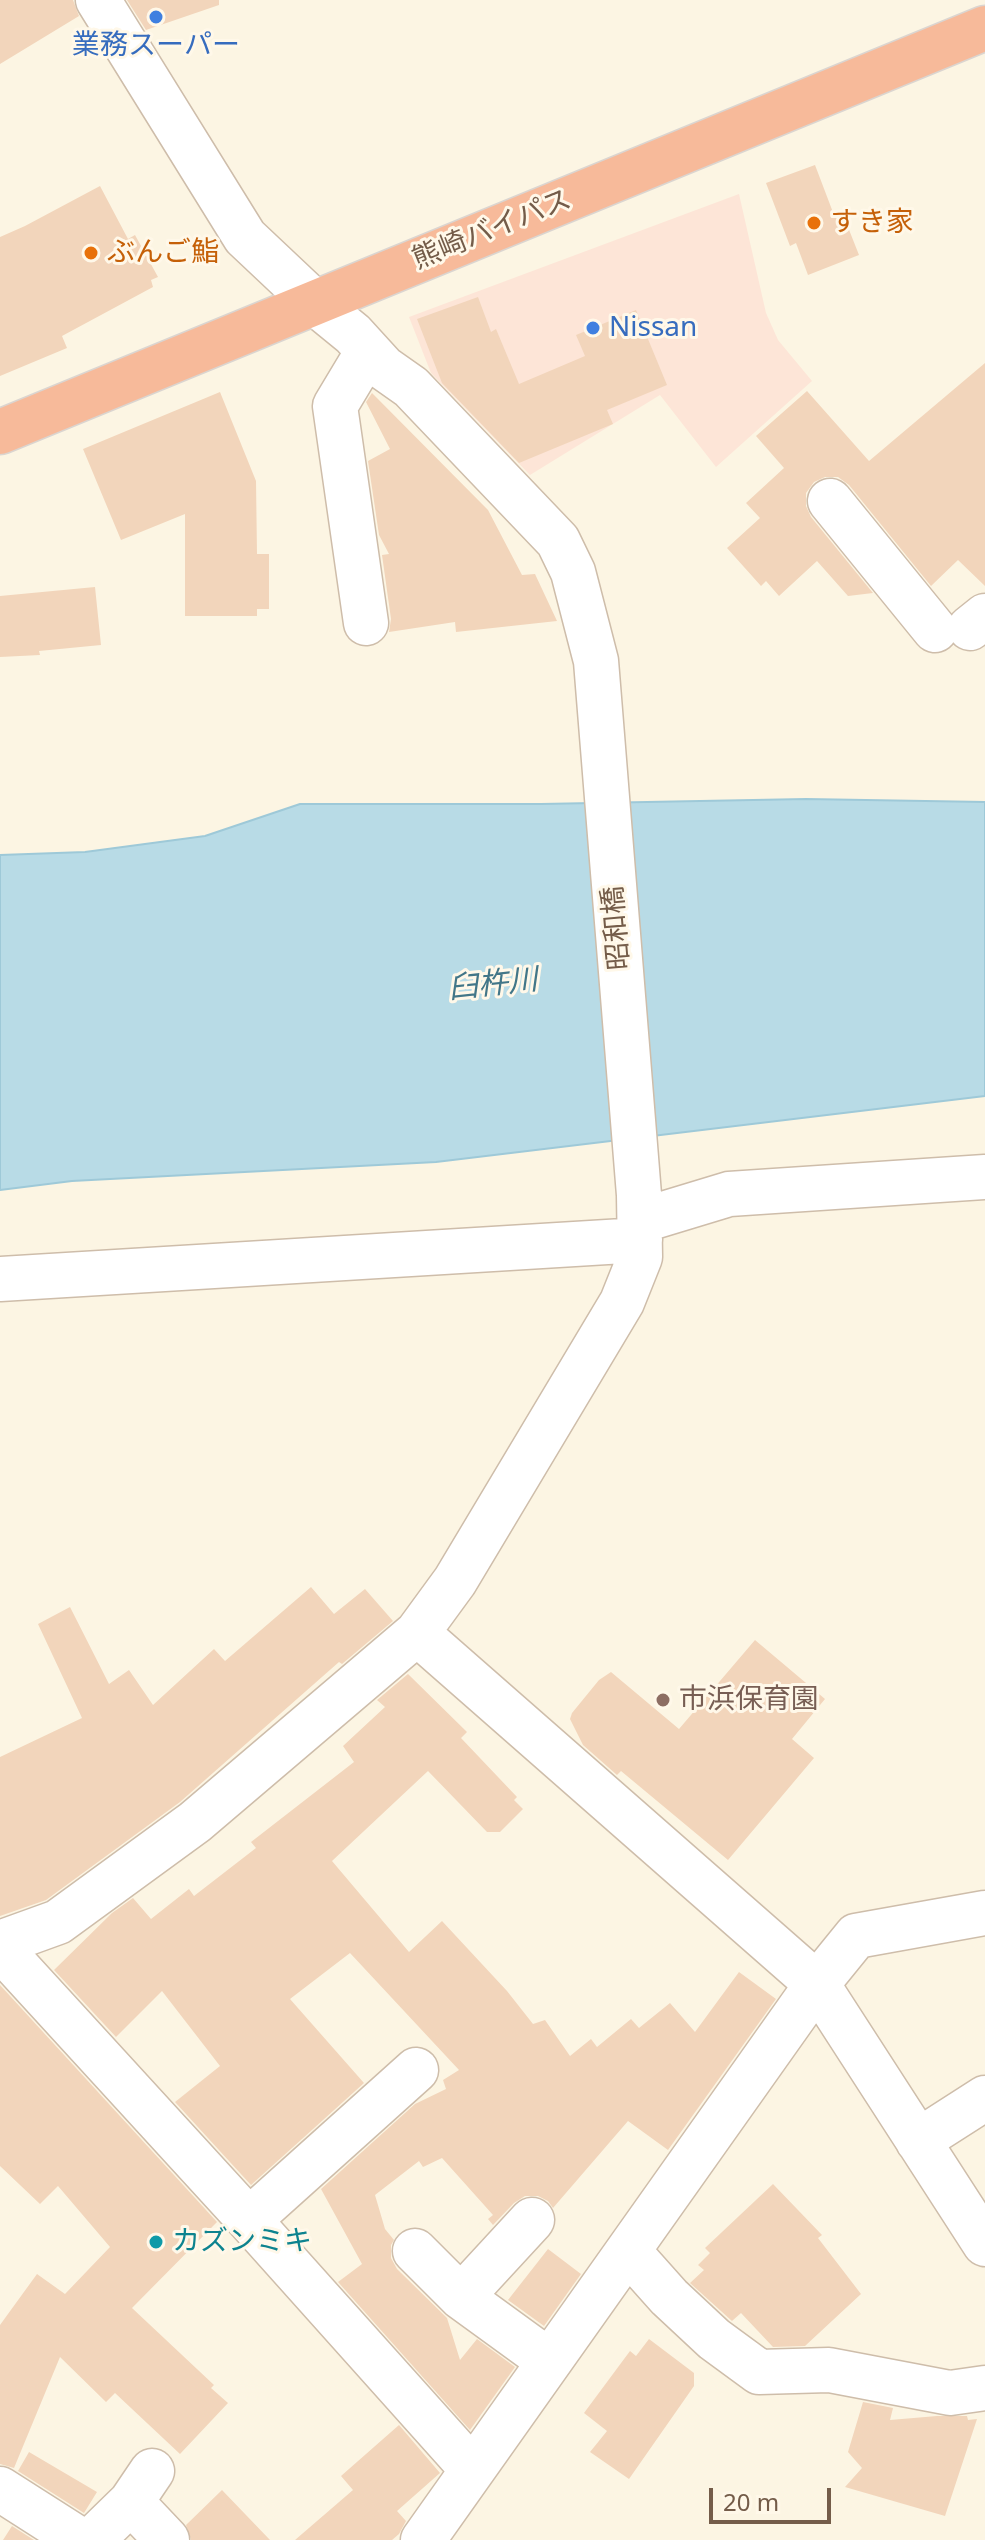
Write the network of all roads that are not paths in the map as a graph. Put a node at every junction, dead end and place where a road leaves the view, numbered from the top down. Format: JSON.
{"nodes":[{"id":1,"x":98,"y":0,"type":"edge"},
{"id":2,"x":985,"y":28,"type":"edge"},
{"id":3,"x":315,"y":303,"type":"junction"},
{"id":4,"x":368,"y":351,"type":"junction"},
{"id":5,"x":0,"y":432,"type":"edge"},
{"id":6,"x":830,"y":501,"type":"dead end"},
{"id":7,"x":366,"y":623,"type":"dead end"},
{"id":8,"x":963,"y":625,"type":"edge"},
{"id":9,"x":985,"y":1177,"type":"edge"},
{"id":10,"x":639,"y":1218,"type":"junction"},
{"id":11,"x":0,"y":1279,"type":"edge"},
{"id":12,"x":417,"y":1633,"type":"junction"},
{"id":13,"x":985,"y":1913,"type":"edge"},
{"id":14,"x":0,"y":1945,"type":"edge"},
{"id":15,"x":817,"y":1984,"type":"junction"},
{"id":16,"x":416,"y":2070,"type":"dead end"},
{"id":17,"x":985,"y":2098,"type":"edge"},
{"id":18,"x":918,"y":2141,"type":"junction"},
{"id":19,"x":249,"y":2220,"type":"junction"},
{"id":20,"x":532,"y":2220,"type":"dead end"},
{"id":21,"x":985,"y":2244,"type":"edge"},
{"id":22,"x":415,"y":2251,"type":"dead end"},
{"id":23,"x":628,"y":2251,"type":"junction"},
{"id":24,"x":461,"y":2297,"type":"junction"},
{"id":25,"x":549,"y":2361,"type":"junction"},
{"id":26,"x":985,"y":2367,"type":"edge"},
{"id":27,"x":967,"y":2390,"type":"edge"},
{"id":28,"x":472,"y":2469,"type":"junction"},
{"id":29,"x":0,"y":2489,"type":"edge"},
{"id":30,"x":80,"y":2540,"type":"edge"},
{"id":31,"x":92,"y":2540,"type":"edge"},
{"id":32,"x":167,"y":2540,"type":"edge"},
{"id":33,"x":423,"y":2540,"type":"edge"}],
"edges":[{"from":1,"to":3,"type":"street","name":"昭和橋"},
{"from":2,"to":3,"type":"highway","name":"熊崎バイパス"},
{"from":3,"to":4,"type":"street","name":"昭和橋"},
{"from":3,"to":5,"type":"highway","name":"熊崎バイパス"},
{"from":4,"to":7,"type":"street"},
{"from":4,"to":10,"type":"street","name":"昭和橋"},
{"from":6,"to":8,"type":"street"},
{"from":9,"to":10,"type":"street"},
{"from":10,"to":11,"type":"street"},
{"from":10,"to":12,"type":"street","name":"昭和橋"},
{"from":12,"to":14,"type":"street","name":"昭和橋"},
{"from":12,"to":15,"type":"street"},
{"from":13,"to":15,"type":"street"},
{"from":14,"to":19,"type":"street"},
{"from":15,"to":18,"type":"street"},
{"from":15,"to":23,"type":"street"},
{"from":16,"to":19,"type":"street"},
{"from":17,"to":18,"type":"street"},
{"from":18,"to":21,"type":"street"},
{"from":19,"to":28,"type":"street"},
{"from":20,"to":24,"type":"street"},
{"from":22,"to":24,"type":"street"},
{"from":23,"to":25,"type":"street"},
{"from":23,"to":27,"type":"street"},
{"from":24,"to":25,"type":"street"},
{"from":25,"to":28,"type":"street"},
{"from":26,"to":27,"type":"street"},
{"from":28,"to":33,"type":"street"},
{"from":29,"to":30,"type":"street"},
{"from":31,"to":32,"type":"street"}]}
